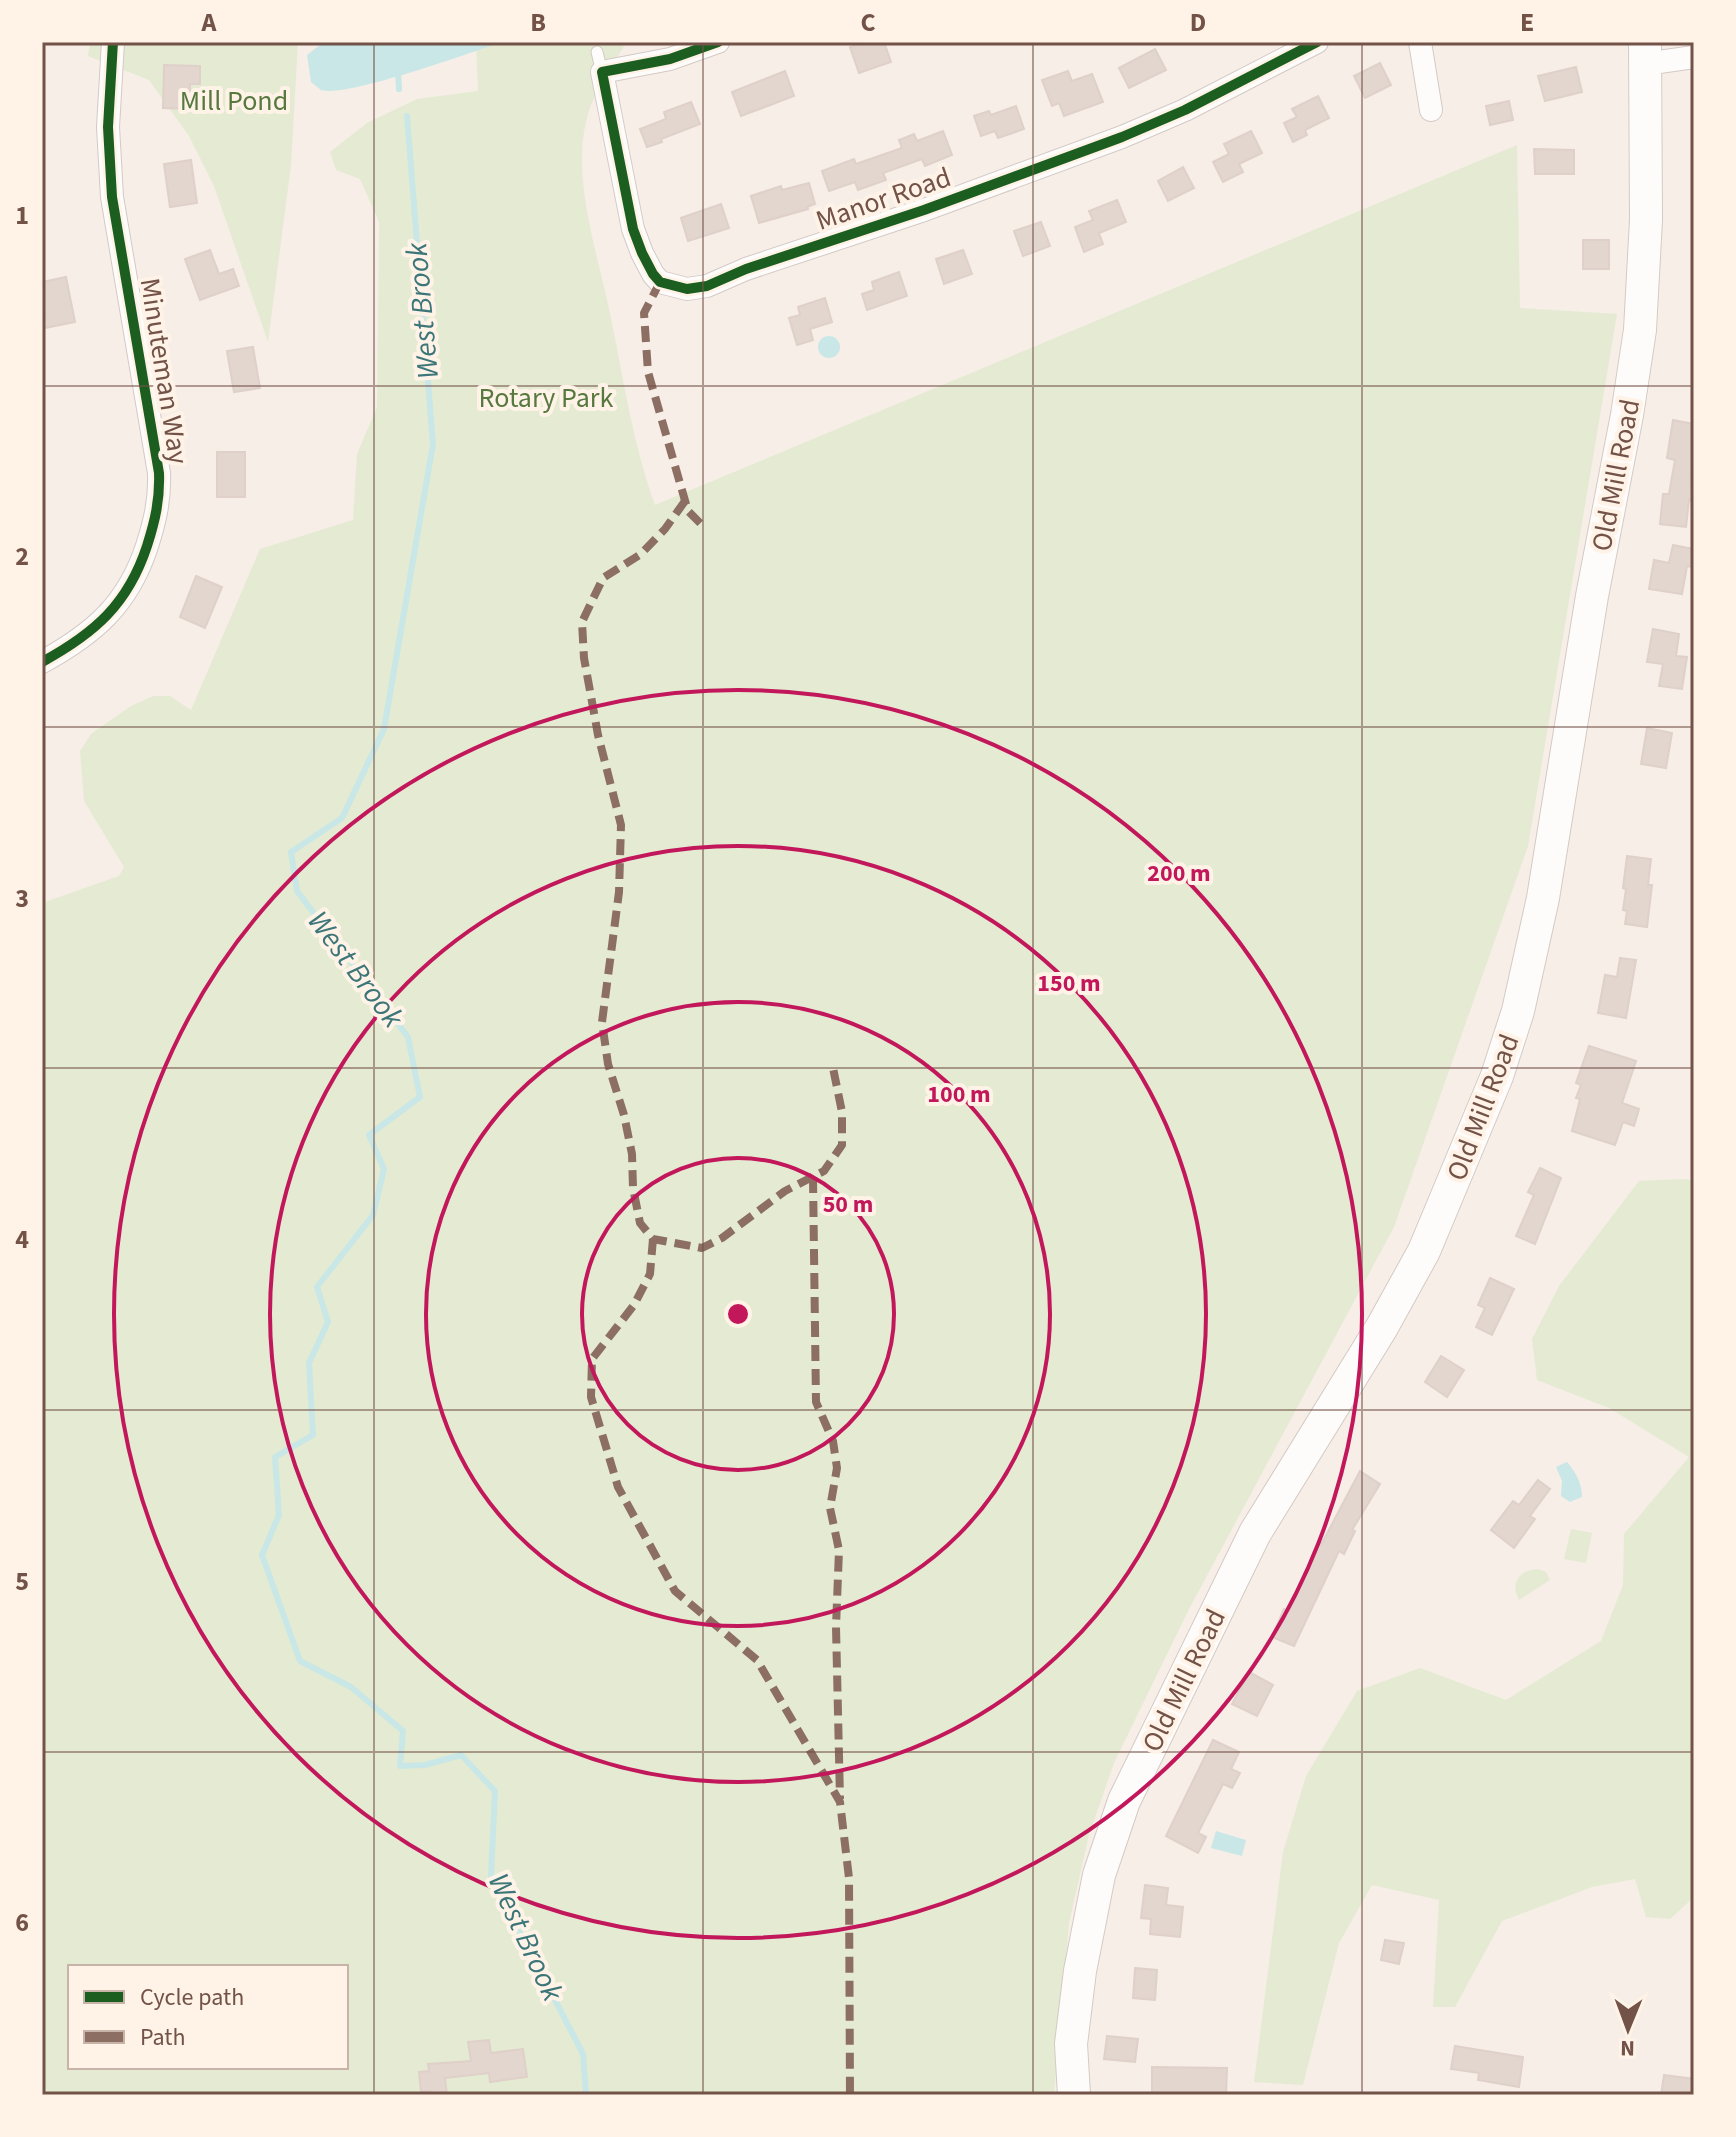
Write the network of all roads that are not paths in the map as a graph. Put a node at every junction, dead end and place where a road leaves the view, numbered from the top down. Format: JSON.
{"nodes":[{"id":1,"x":113,"y":42,"type":"edge"},
{"id":2,"x":718,"y":42,"type":"edge"},
{"id":3,"x":1317,"y":42,"type":"edge"},
{"id":4,"x":1420,"y":42,"type":"edge"},
{"id":5,"x":1645,"y":53,"type":"edge"},
{"id":6,"x":1694,"y":57,"type":"edge"},
{"id":7,"x":1431,"y":110,"type":"dead end"},
{"id":8,"x":42,"y":662,"type":"edge"},
{"id":9,"x":1074,"y":2095,"type":"edge"}],
"edges":[{"from":1,"to":8,"type":"street","name":"Minuteman Way"},
{"from":2,"to":3,"type":"street","name":"Manor Road"},
{"from":4,"to":7,"type":"street"},
{"from":5,"to":6,"type":"street"},
{"from":5,"to":9,"type":"main road","name":"Old Mill Road"}]}
